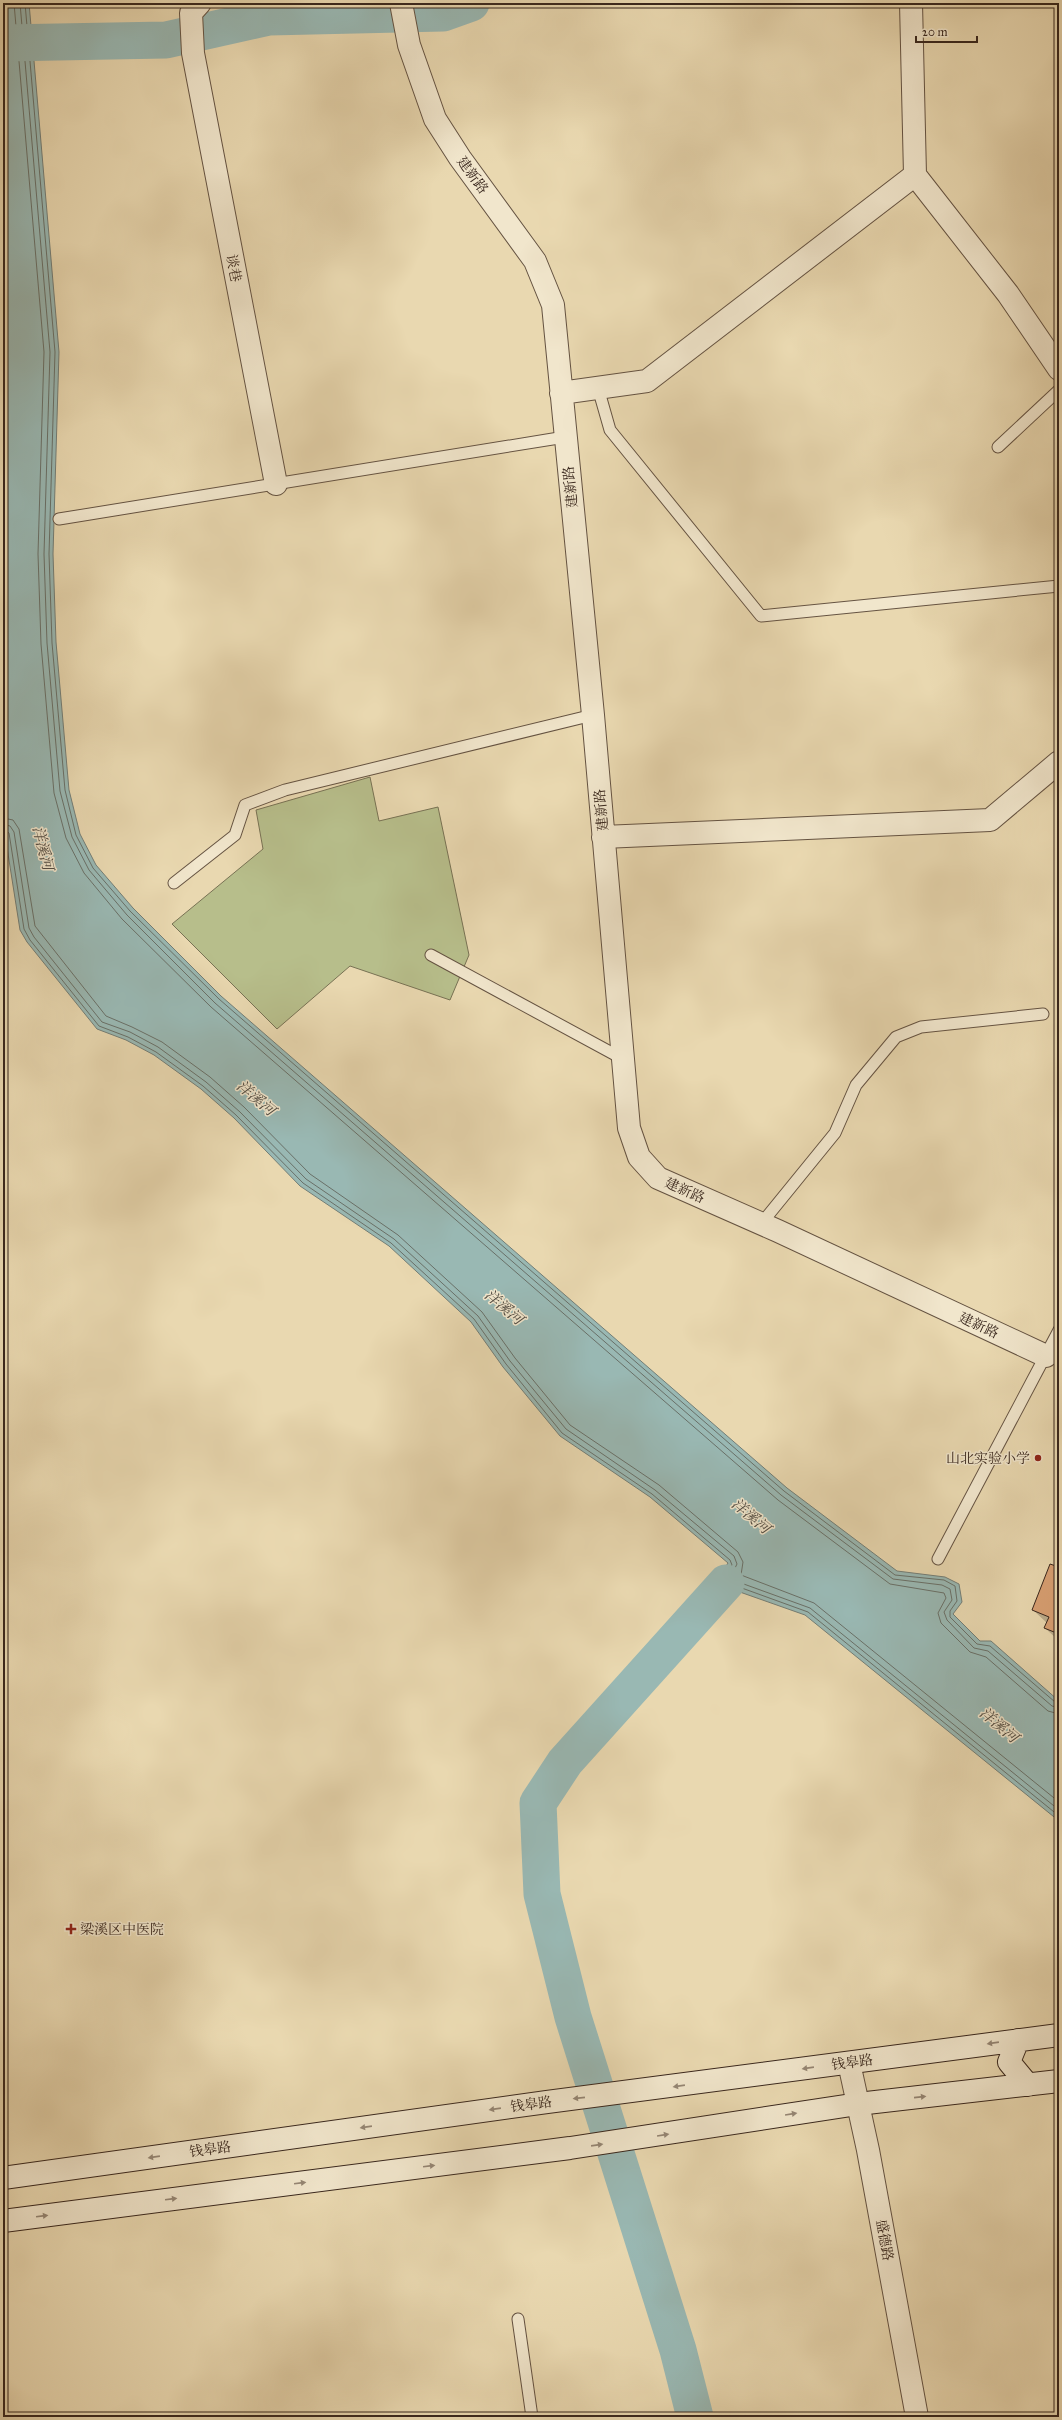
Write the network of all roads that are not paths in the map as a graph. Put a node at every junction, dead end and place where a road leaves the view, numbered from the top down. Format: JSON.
{"nodes":[{"id":1,"x":401,"y":3,"type":"edge"},
{"id":2,"x":911,"y":3,"type":"edge"},
{"id":3,"x":196,"y":8,"type":"edge"},
{"id":4,"x":915,"y":175,"type":"junction"},
{"id":5,"x":1059,"y":369,"type":"edge"},
{"id":6,"x":598,"y":388,"type":"junction"},
{"id":7,"x":1059,"y":390,"type":"edge"},
{"id":8,"x":561,"y":393,"type":"junction"},
{"id":9,"x":565,"y":437,"type":"junction"},
{"id":10,"x":998,"y":447,"type":"dead end"},
{"id":11,"x":276,"y":484,"type":"junction"},
{"id":12,"x":59,"y":519,"type":"dead end"},
{"id":13,"x":1059,"y":586,"type":"edge"},
{"id":14,"x":594,"y":715,"type":"junction"},
{"id":15,"x":1059,"y":762,"type":"edge"},
{"id":16,"x":603,"y":837,"type":"junction"},
{"id":17,"x":174,"y":883,"type":"dead end"},
{"id":18,"x":431,"y":955,"type":"dead end"},
{"id":19,"x":1043,"y":1014,"type":"dead end"},
{"id":20,"x":623,"y":1058,"type":"junction"},
{"id":21,"x":761,"y":1224,"type":"junction"},
{"id":22,"x":1059,"y":1330,"type":"edge"},
{"id":23,"x":1046,"y":1356,"type":"junction"},
{"id":24,"x":938,"y":1559,"type":"dead end"},
{"id":25,"x":1059,"y":2035,"type":"edge"},
{"id":26,"x":1018,"y":2040,"type":"junction"},
{"id":27,"x":849,"y":2063,"type":"junction"},
{"id":28,"x":1059,"y":2081,"type":"edge"},
{"id":29,"x":1028,"y":2085,"type":"junction"},
{"id":30,"x":858,"y":2104,"type":"junction"},
{"id":31,"x":3,"y":2178,"type":"edge"},
{"id":32,"x":3,"y":2221,"type":"edge"},
{"id":33,"x":518,"y":2319,"type":"dead end"},
{"id":34,"x":532,"y":2417,"type":"edge"},
{"id":35,"x":917,"y":2417,"type":"edge"}],
"edges":[{"from":1,"to":8,"type":"street","name":"建新路"},
{"from":2,"to":4,"type":"street"},
{"from":3,"to":11,"type":"street","name":"谈巷"},
{"from":4,"to":5,"type":"street"},
{"from":4,"to":6,"type":"street"},
{"from":6,"to":8,"type":"street"},
{"from":6,"to":13,"type":"lane"},
{"from":7,"to":10,"type":"lane"},
{"from":8,"to":9,"type":"street","name":"建新路"},
{"from":9,"to":11,"type":"lane"},
{"from":9,"to":14,"type":"street","name":"建新路"},
{"from":11,"to":12,"type":"lane"},
{"from":14,"to":16,"type":"street","name":"建新路"},
{"from":14,"to":17,"type":"lane"},
{"from":15,"to":16,"type":"street"},
{"from":16,"to":20,"type":"street","name":"建新路"},
{"from":18,"to":20,"type":"lane"},
{"from":19,"to":21,"type":"lane"},
{"from":20,"to":21,"type":"street","name":"建新路"},
{"from":21,"to":23,"type":"street","name":"建新路"},
{"from":22,"to":23,"type":"lane"},
{"from":23,"to":24,"type":"lane"},
{"from":25,"to":26,"type":"street","name":"钱皋路"},
{"from":26,"to":27,"type":"street","name":"钱皋路","one_way":true},
{"from":26,"to":29,"type":"street"},
{"from":27,"to":30,"type":"street","name":"盛德路"},
{"from":27,"to":31,"type":"street","name":"钱皋路","one_way":true},
{"from":28,"to":29,"type":"street"},
{"from":30,"to":29,"type":"street","one_way":true},
{"from":32,"to":30,"type":"street","one_way":true},
{"from":30,"to":35,"type":"street","name":"盛德路"},
{"from":33,"to":34,"type":"lane"}]}
